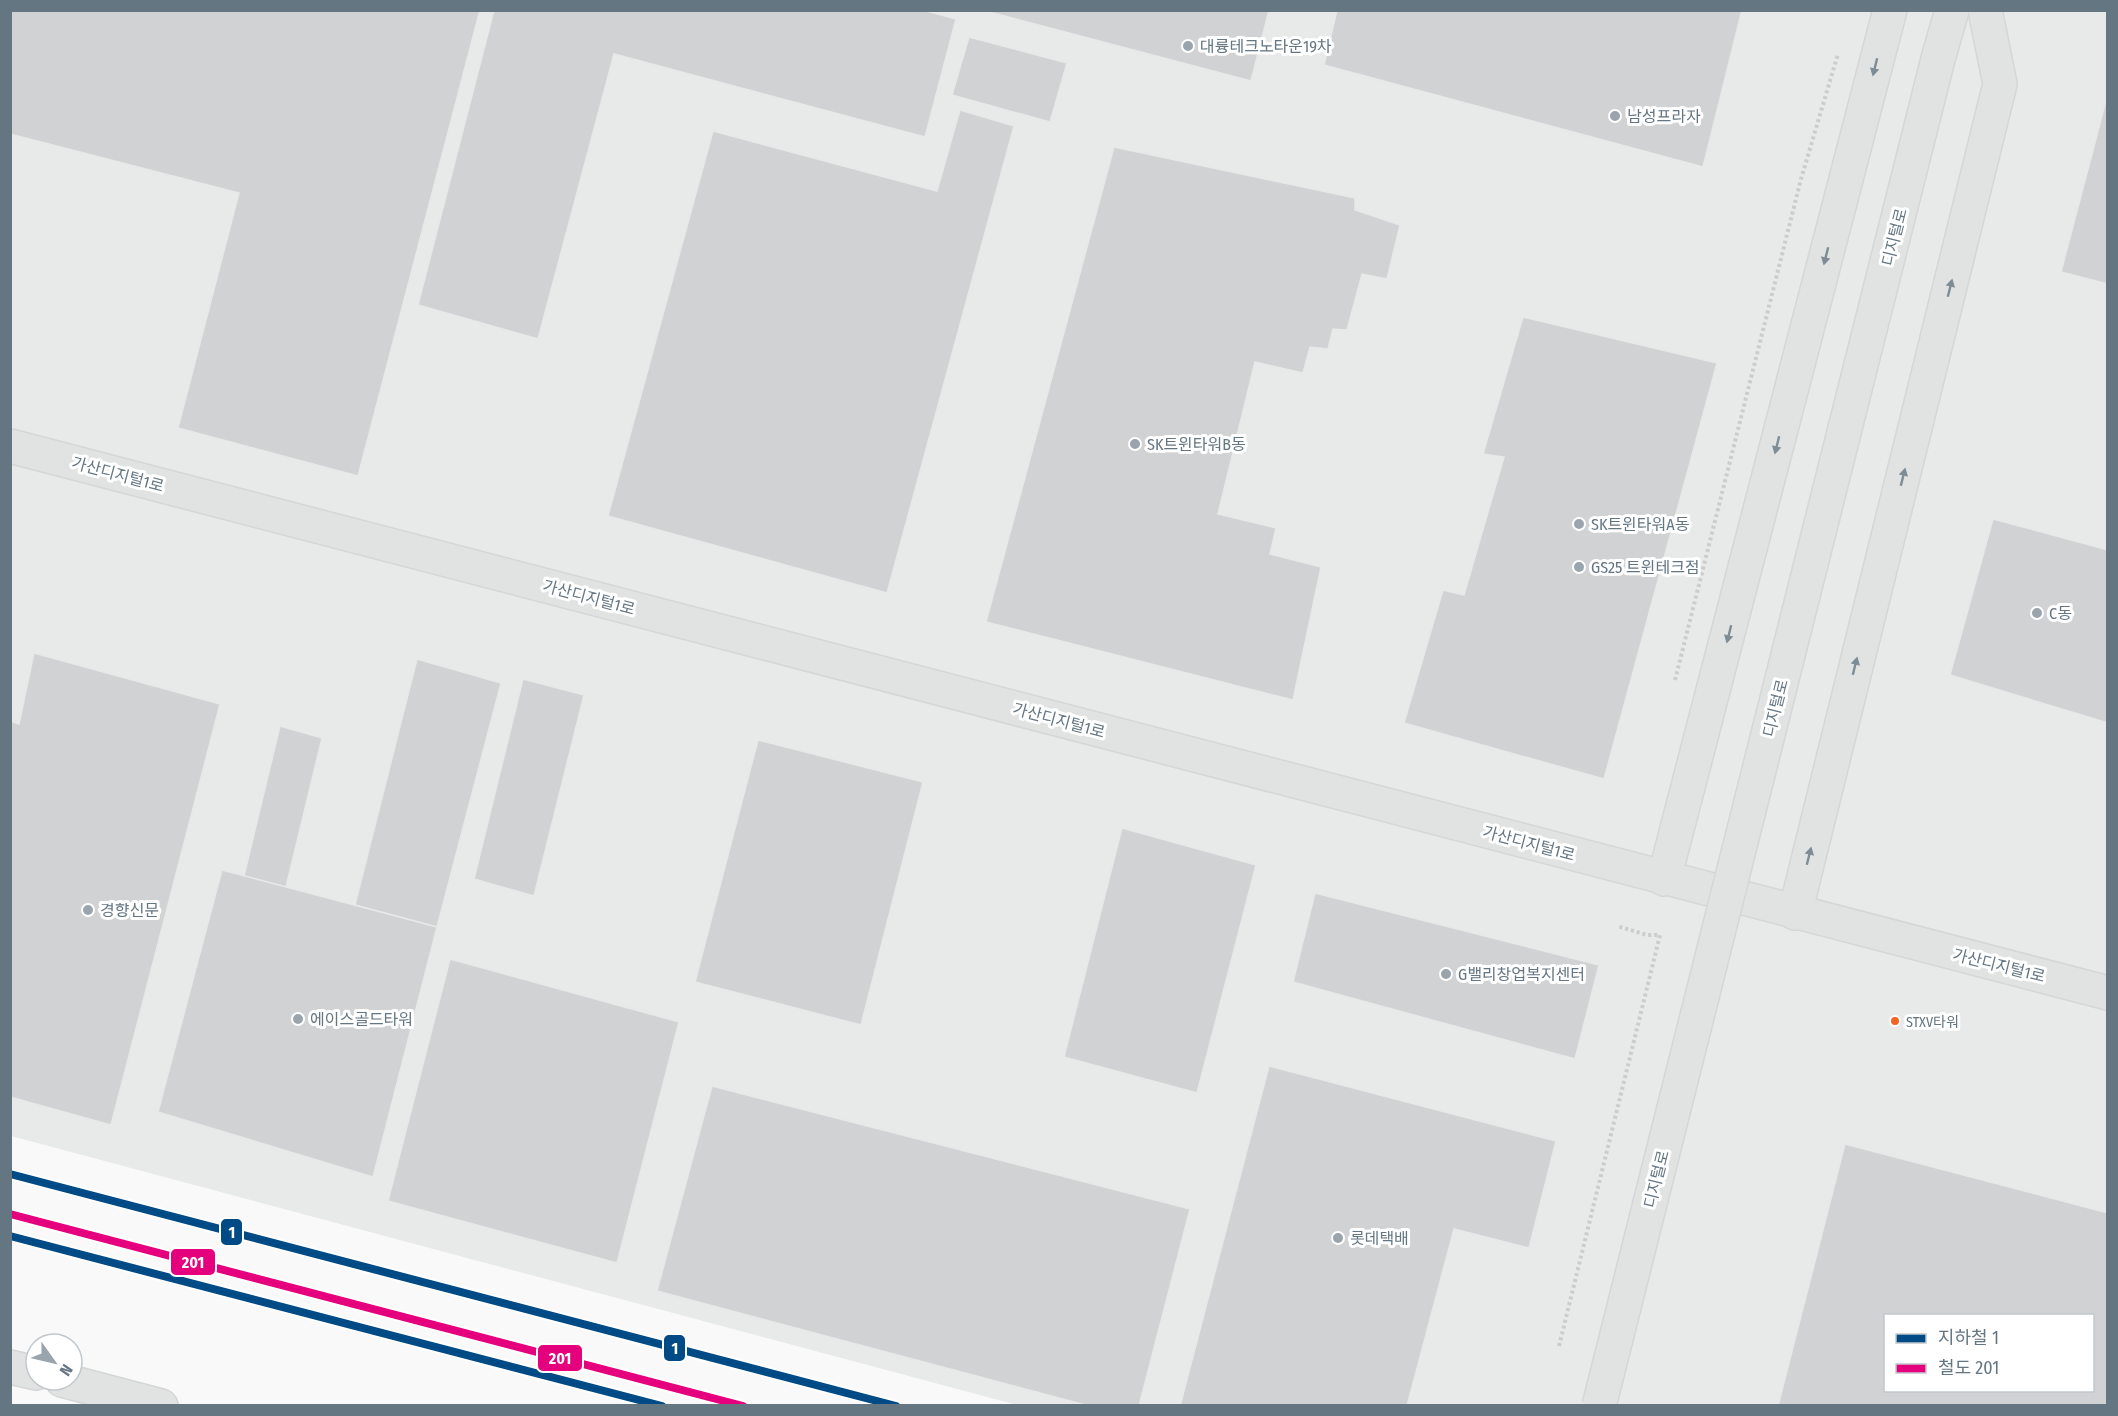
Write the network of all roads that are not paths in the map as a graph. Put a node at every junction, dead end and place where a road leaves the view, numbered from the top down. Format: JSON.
{"nodes":[{"id":1,"x":1890,"y":10,"type":"edge"},
{"id":2,"x":1952,"y":10,"type":"edge"},
{"id":3,"x":1985,"y":10,"type":"edge"},
{"id":4,"x":10,"y":446,"type":"edge"},
{"id":5,"x":1664,"y":879,"type":"junction"},
{"id":6,"x":1795,"y":913,"type":"junction"},
{"id":7,"x":2108,"y":993,"type":"edge"},
{"id":8,"x":84,"y":1386,"type":"edge"},
{"id":9,"x":161,"y":1406,"type":"edge"},
{"id":10,"x":1599,"y":1406,"type":"edge"}],
"edges":[{"from":1,"to":5,"type":"main road","one_way":true},
{"from":2,"to":10,"type":"main road","name":"디지털로","bridge":true},
{"from":6,"to":3,"type":"main road","one_way":true},
{"from":4,"to":5,"type":"main road","name":"가산디지털1로"},
{"from":5,"to":6,"type":"main road","name":"가산디지털1로"},
{"from":6,"to":7,"type":"main road","name":"가산디지털1로"},
{"from":8,"to":9,"type":"main road"}]}
